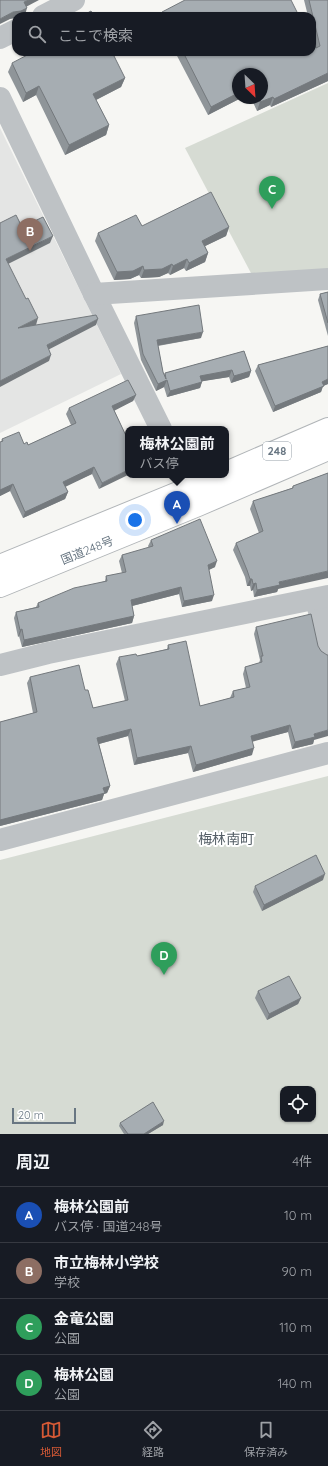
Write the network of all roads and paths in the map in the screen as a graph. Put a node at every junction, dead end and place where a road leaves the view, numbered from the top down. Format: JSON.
{"nodes":[{"id":1,"x":74,"y":0,"type":"edge"},
{"id":2,"x":51,"y":12,"type":"edge"},
{"id":3,"x":12,"y":32,"type":"edge"},
{"id":4,"x":0,"y":38,"type":"edge"},
{"id":5,"x":0,"y":98,"type":"edge"},
{"id":6,"x":328,"y":279,"type":"edge"},
{"id":7,"x":94,"y":294,"type":"junction"},
{"id":8,"x":160,"y":426,"type":"edge"},
{"id":9,"x":328,"y":430,"type":"edge"},
{"id":10,"x":328,"y":449,"type":"edge"},
{"id":11,"x":229,"y":472,"type":"edge"},
{"id":12,"x":207,"y":478,"type":"edge"},
{"id":13,"x":187,"y":482,"type":"edge"},
{"id":14,"x":0,"y":566,"type":"edge"},
{"id":15,"x":0,"y":586,"type":"edge"},
{"id":16,"x":322,"y":598,"type":"edge"},
{"id":17,"x":328,"y":650,"type":"edge"},
{"id":18,"x":0,"y":665,"type":"edge"},
{"id":19,"x":328,"y":753,"type":"edge"},
{"id":20,"x":0,"y":840,"type":"edge"}],
"edges":[{"from":1,"to":2,"type":"street"},
{"from":3,"to":4,"type":"street"},
{"from":5,"to":7,"type":"street"},
{"from":6,"to":7,"type":"street"},
{"from":7,"to":8,"type":"street"},
{"from":9,"to":11,"type":"highway","number":"248"},
{"from":10,"to":15,"type":"highway","name":"国道248号","number":"248"},
{"from":12,"to":13,"type":"highway","name":"国道248号"},
{"from":13,"to":14,"type":"highway","name":"国道248号"},
{"from":16,"to":17,"type":"street"},
{"from":16,"to":18,"type":"street"},
{"from":19,"to":20,"type":"street"}]}
